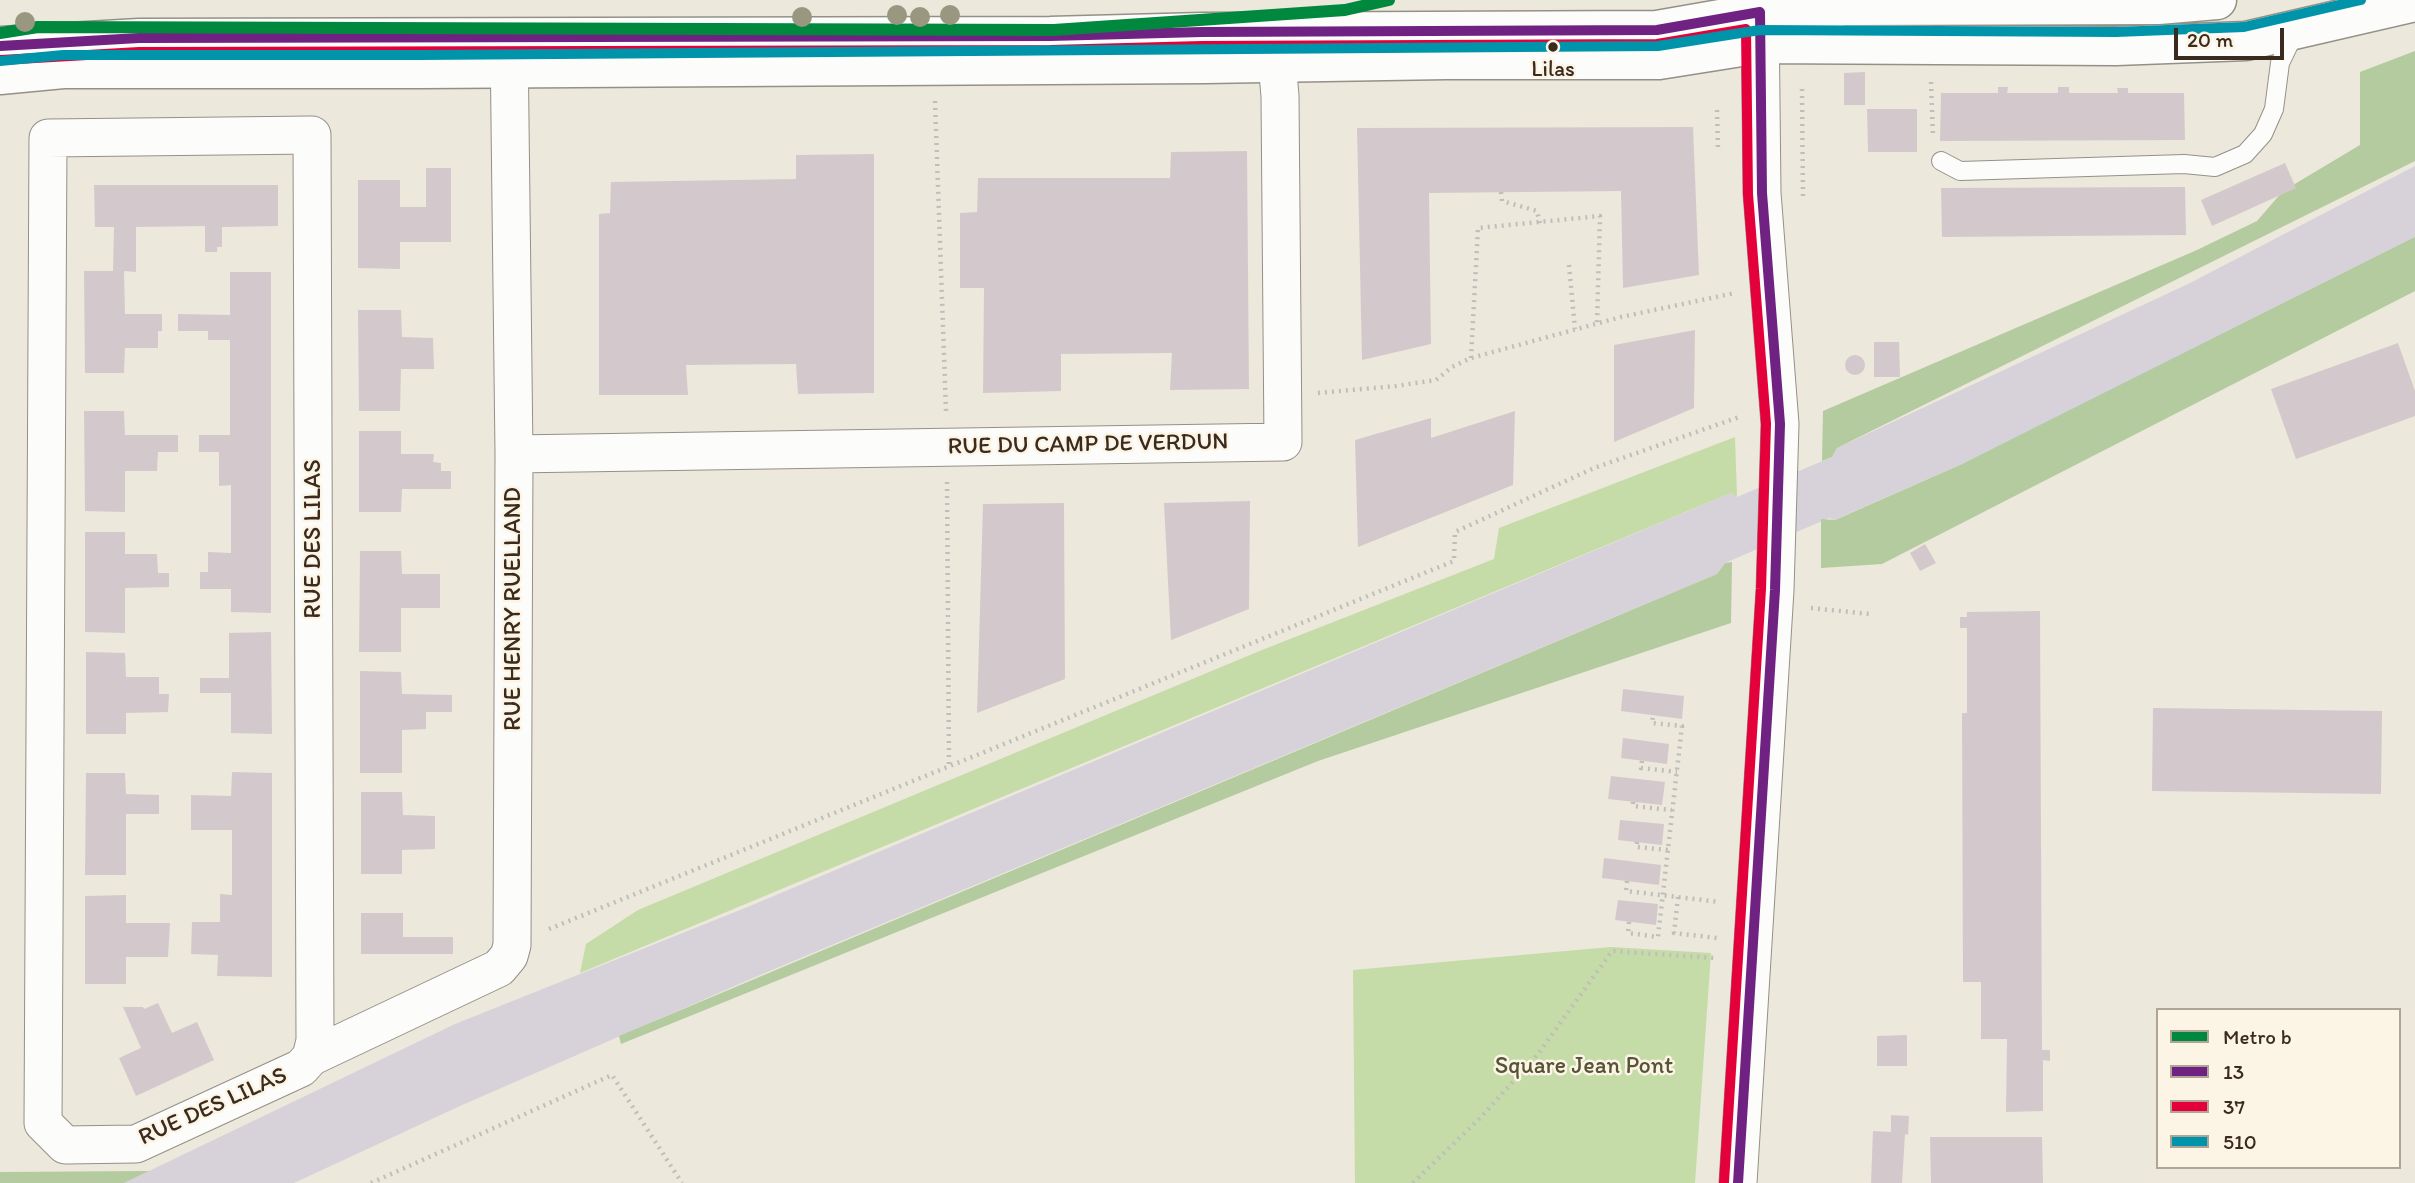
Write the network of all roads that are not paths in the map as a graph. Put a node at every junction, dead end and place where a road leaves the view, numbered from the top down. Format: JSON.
{"nodes":[{"id":1,"x":2217,"y":0,"type":"edge"},
{"id":2,"x":2415,"y":2,"type":"edge"},
{"id":3,"x":2158,"y":3,"type":"edge"},
{"id":4,"x":1760,"y":28,"type":"junction"},
{"id":5,"x":2297,"y":29,"type":"junction"},
{"id":6,"x":0,"y":46,"type":"edge"},
{"id":7,"x":509,"y":53,"type":"junction"},
{"id":8,"x":1940,"y":57,"type":"junction"},
{"id":9,"x":1277,"y":62,"type":"junction"},
{"id":10,"x":0,"y":75,"type":"edge"},
{"id":11,"x":1941,"y":161,"type":"road end"},
{"id":12,"x":514,"y":454,"type":"junction"},
{"id":13,"x":310,"y":1057,"type":"junction"},
{"id":14,"x":1738,"y":1183,"type":"edge"}],
"edges":[{"from":1,"to":3,"type":"main road"},
{"from":2,"to":5,"type":"main road"},
{"from":3,"to":4,"type":"main road"},
{"from":3,"to":5,"type":"street"},
{"from":3,"to":8,"type":"street"},
{"from":4,"to":7,"type":"main road"},
{"from":4,"to":8,"type":"main road"},
{"from":4,"to":9,"type":"main road"},
{"from":4,"to":14,"type":"street"},
{"from":5,"to":8,"type":"main road"},
{"from":5,"to":11,"type":"lane"},
{"from":6,"to":7,"type":"main road"},
{"from":7,"to":9,"type":"main road"},
{"from":7,"to":10,"type":"main road"},
{"from":7,"to":12,"type":"street","name":"RUE HENRY RUELLAND"},
{"from":9,"to":12,"type":"street","name":"RUE DU CAMP DE VERDUN"},
{"from":12,"to":13,"type":"street","name":"RUE HENRY RUELLAND"},
{"from":13,"to":13,"type":"street","name":"RUE DES LILAS"}]}
